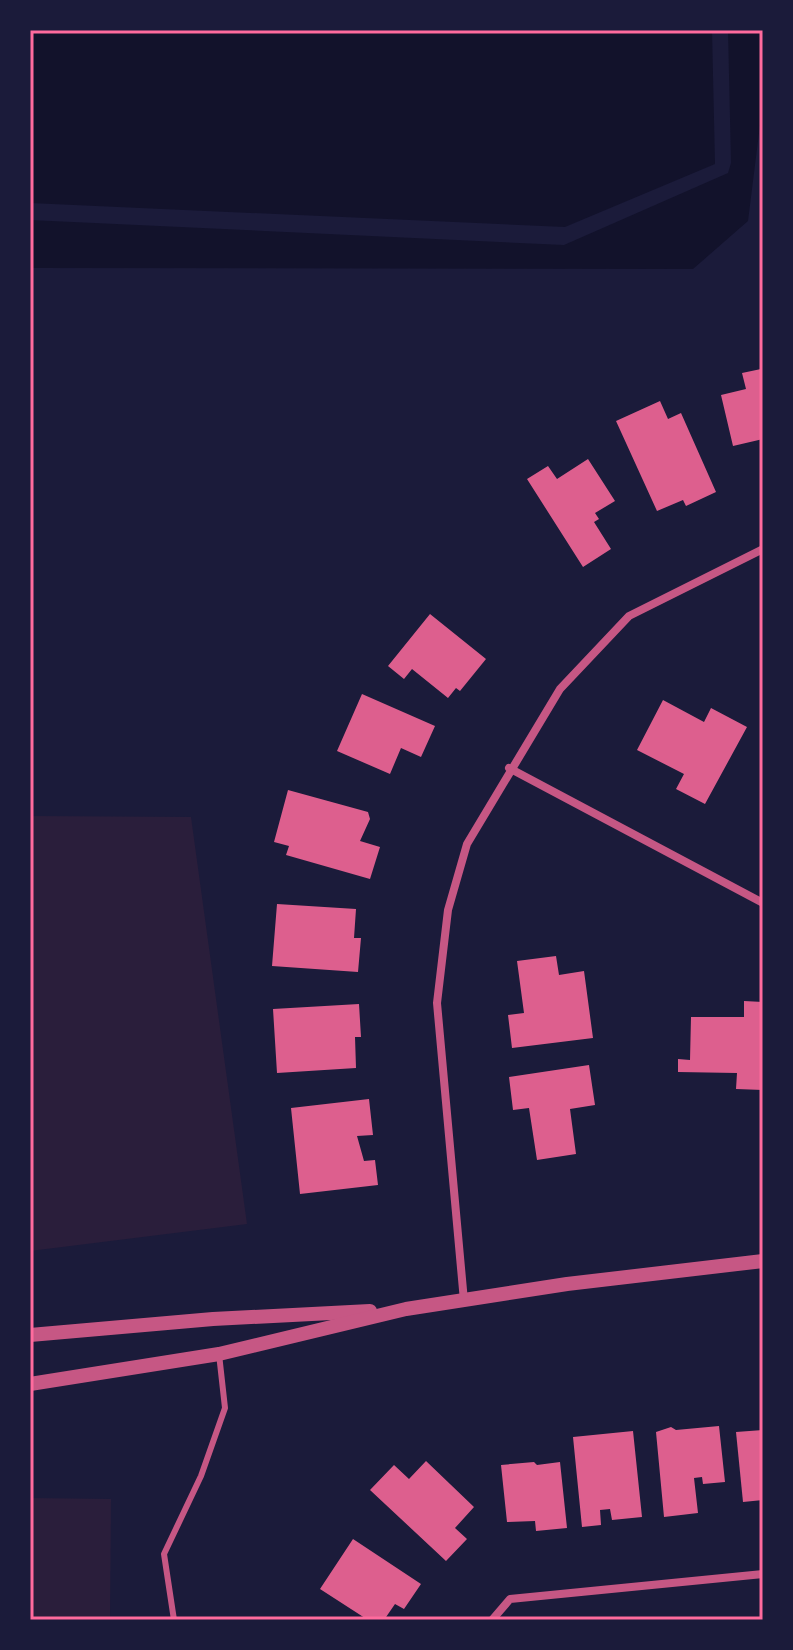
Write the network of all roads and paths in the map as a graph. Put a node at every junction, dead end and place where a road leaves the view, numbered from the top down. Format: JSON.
{"nodes":[{"id":1,"x":763,"y":549,"type":"edge"},
{"id":2,"x":509,"y":768,"type":"junction"},
{"id":3,"x":763,"y":903,"type":"edge"},
{"id":4,"x":763,"y":1261,"type":"edge"},
{"id":5,"x":464,"y":1301,"type":"junction"},
{"id":6,"x":406,"y":1309,"type":"junction"},
{"id":7,"x":30,"y":1335,"type":"edge"},
{"id":8,"x":219,"y":1354,"type":"junction"},
{"id":9,"x":30,"y":1384,"type":"edge"},
{"id":10,"x":763,"y":1574,"type":"edge"},
{"id":11,"x":174,"y":1620,"type":"edge"},
{"id":12,"x":492,"y":1620,"type":"edge"}],
"edges":[{"from":1,"to":2,"type":"street"},
{"from":2,"to":3,"type":"street"},
{"from":2,"to":5,"type":"street"},
{"from":4,"to":5,"type":"street"},
{"from":5,"to":6,"type":"street"},
{"from":6,"to":7,"type":"street"},
{"from":6,"to":8,"type":"street"},
{"from":8,"to":9,"type":"street"},
{"from":8,"to":11,"type":"lane"},
{"from":10,"to":12,"type":"street"}]}
